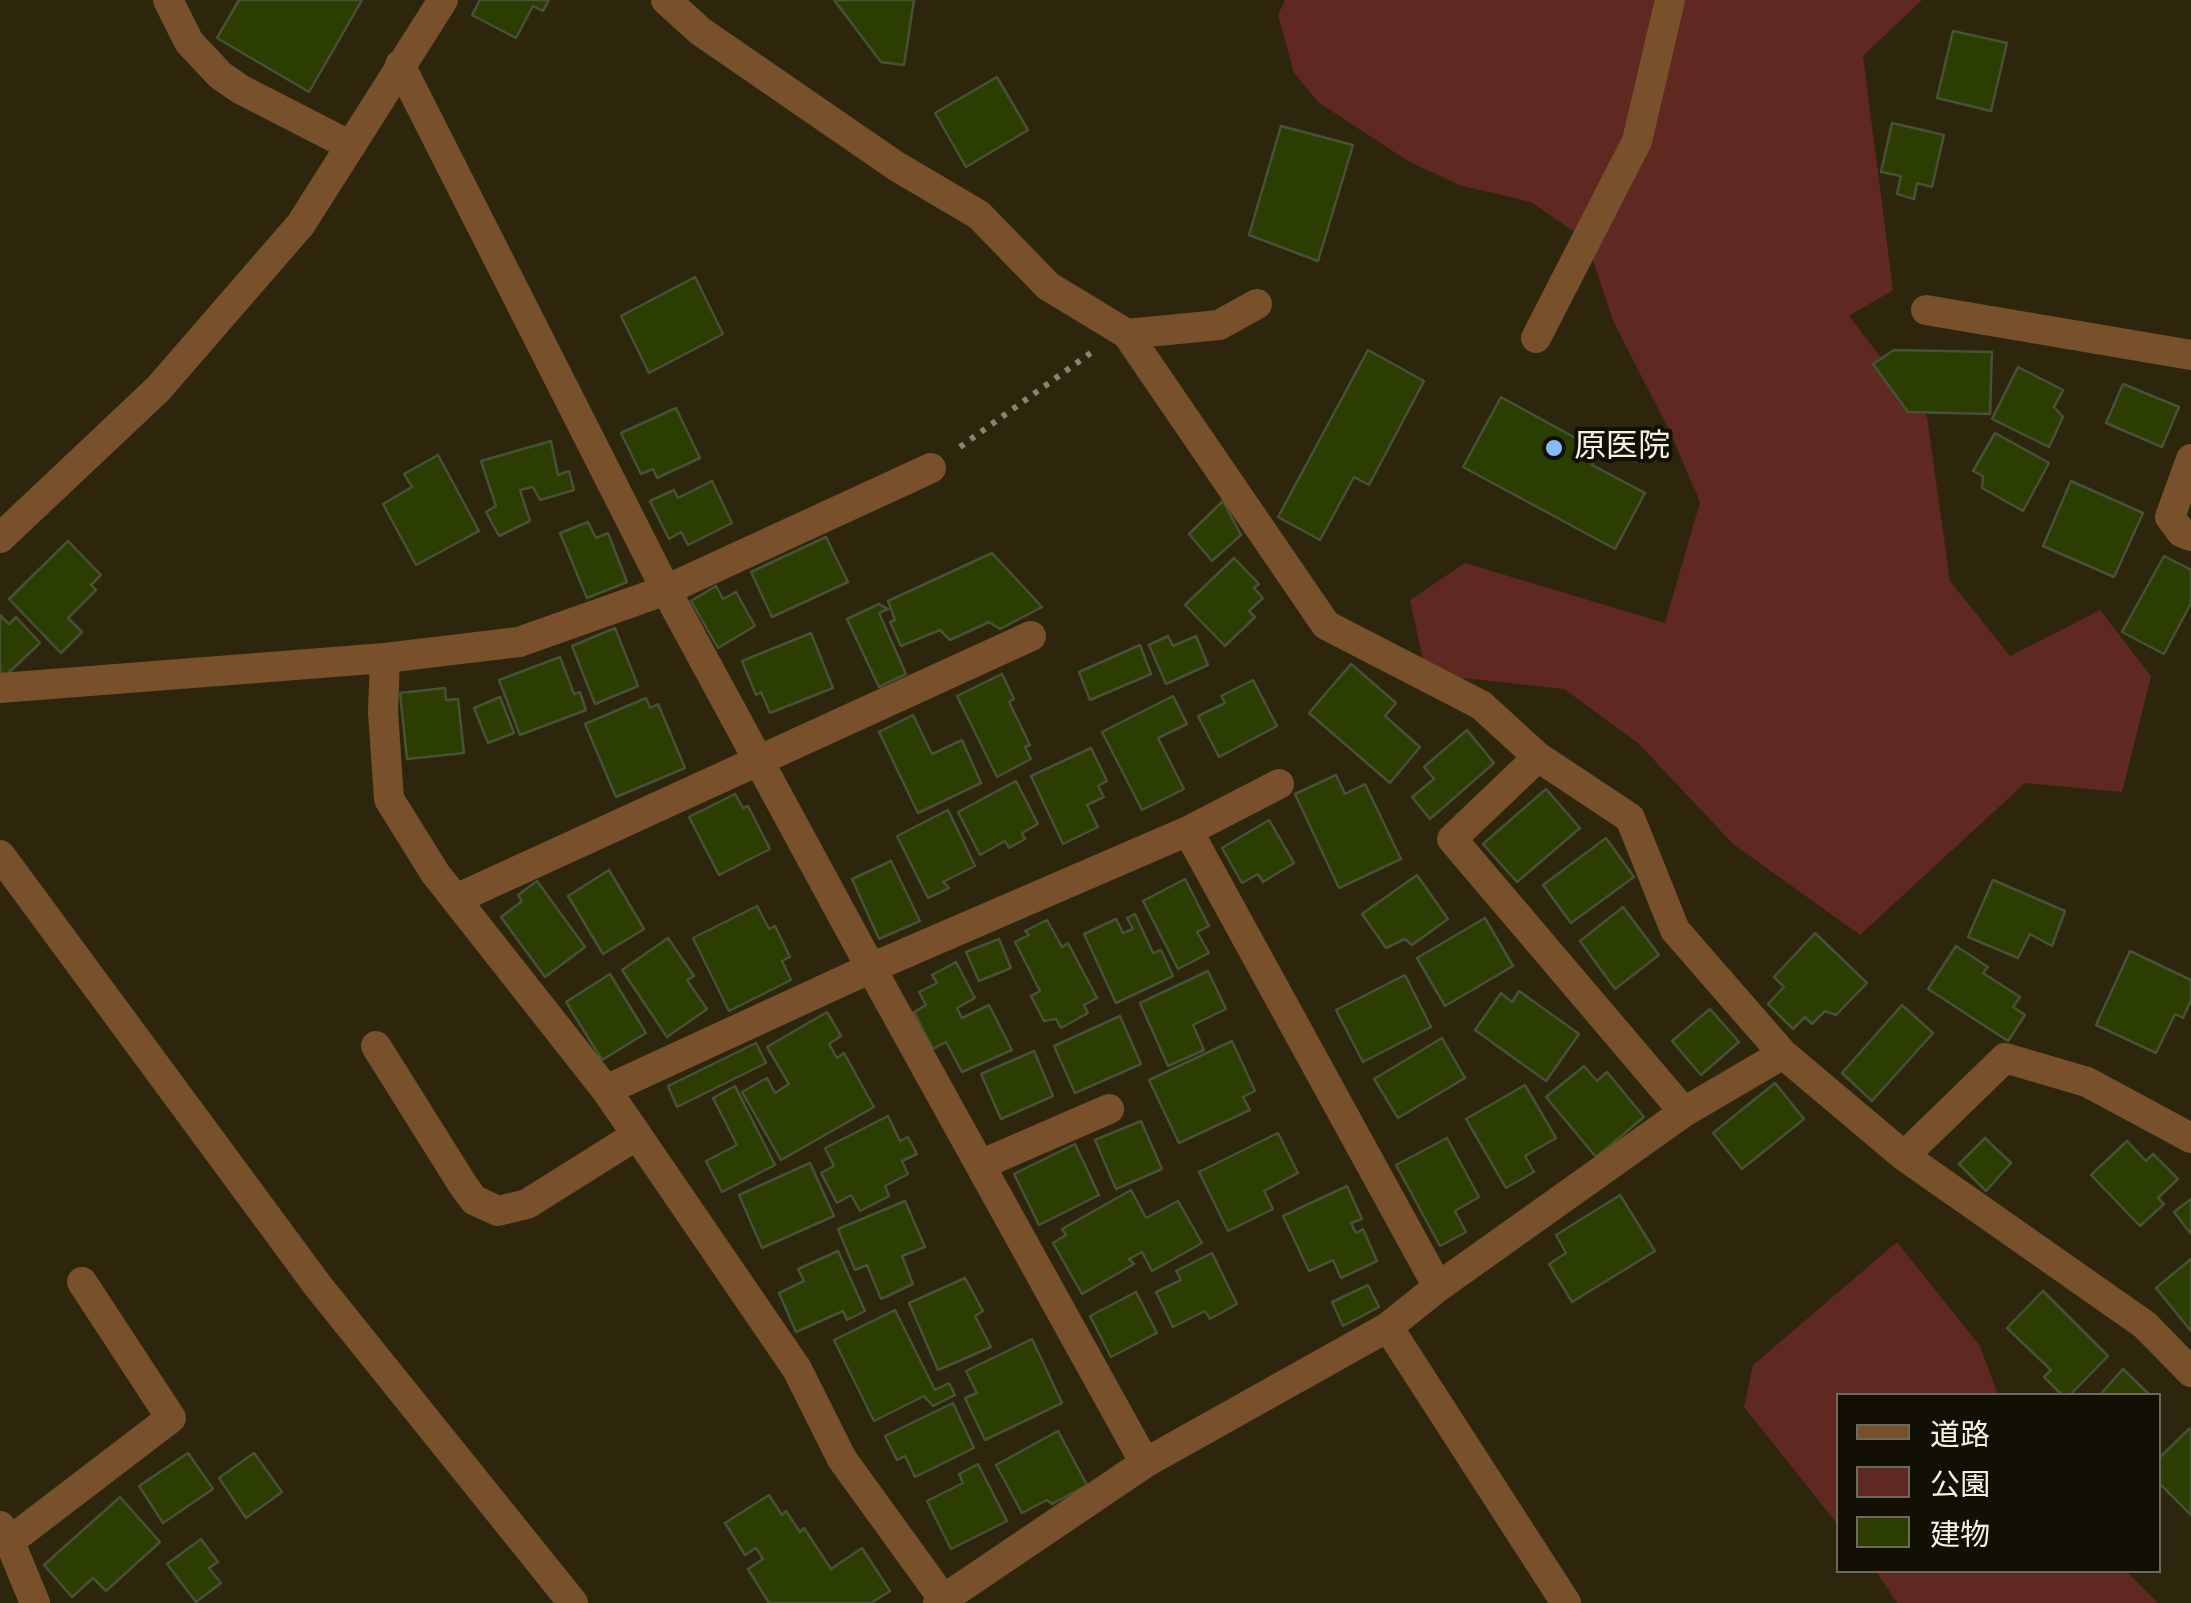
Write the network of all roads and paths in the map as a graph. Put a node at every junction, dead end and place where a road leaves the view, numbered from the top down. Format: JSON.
{"nodes":[{"id":1,"x":168,"y":0,"type":"edge"},
{"id":2,"x":443,"y":0,"type":"edge"},
{"id":3,"x":666,"y":0,"type":"edge"},
{"id":4,"x":1670,"y":0,"type":"edge"},
{"id":5,"x":400,"y":65,"type":"junction"},
{"id":6,"x":351,"y":146,"type":"junction"},
{"id":7,"x":1257,"y":304,"type":"dead end"},
{"id":8,"x":1926,"y":310,"type":"dead end"},
{"id":9,"x":1127,"y":334,"type":"junction"},
{"id":10,"x":1536,"y":338,"type":"dead end"},
{"id":11,"x":2191,"y":355,"type":"edge"},
{"id":12,"x":2191,"y":459,"type":"edge"},
{"id":13,"x":931,"y":468,"type":"joint"},
{"id":14,"x":2191,"y":536,"type":"edge"},
{"id":15,"x":0,"y":538,"type":"edge"},
{"id":16,"x":666,"y":590,"type":"junction"},
{"id":17,"x":1031,"y":636,"type":"dead end"},
{"id":18,"x":385,"y":658,"type":"junction"},
{"id":19,"x":0,"y":688,"type":"edge"},
{"id":20,"x":1538,"y":756,"type":"junction"},
{"id":21,"x":759,"y":761,"type":"junction"},
{"id":22,"x":1278,"y":784,"type":"dead end"},
{"id":23,"x":1188,"y":831,"type":"junction"},
{"id":24,"x":0,"y":855,"type":"edge"},
{"id":25,"x":456,"y":898,"type":"junction"},
{"id":26,"x":870,"y":968,"type":"junction"},
{"id":27,"x":376,"y":1046,"type":"dead end"},
{"id":28,"x":1782,"y":1054,"type":"junction"},
{"id":29,"x":606,"y":1090,"type":"junction"},
{"id":30,"x":1109,"y":1109,"type":"dead end"},
{"id":31,"x":1684,"y":1112,"type":"junction"},
{"id":32,"x":2190,"y":1134,"type":"edge"},
{"id":33,"x":637,"y":1135,"type":"junction"},
{"id":34,"x":1904,"y":1156,"type":"junction"},
{"id":35,"x":980,"y":1164,"type":"junction"},
{"id":36,"x":82,"y":1282,"type":"dead end"},
{"id":37,"x":1438,"y":1287,"type":"junction"},
{"id":38,"x":1388,"y":1327,"type":"junction"},
{"id":39,"x":2191,"y":1372,"type":"edge"},
{"id":40,"x":1145,"y":1463,"type":"junction"},
{"id":41,"x":5,"y":1534,"type":"edge"},
{"id":42,"x":941,"y":1602,"type":"edge"},
{"id":43,"x":35,"y":1603,"type":"edge"},
{"id":44,"x":573,"y":1603,"type":"edge"},
{"id":45,"x":1566,"y":1603,"type":"edge"}],
"edges":[{"from":1,"to":6,"type":"street"},
{"from":2,"to":5,"type":"street"},
{"from":3,"to":9,"type":"street"},
{"from":4,"to":10,"type":"street"},
{"from":5,"to":6,"type":"street"},
{"from":5,"to":16,"type":"street"},
{"from":6,"to":15,"type":"street"},
{"from":7,"to":9,"type":"street"},
{"from":8,"to":11,"type":"street"},
{"from":9,"to":13,"type":"path"},
{"from":9,"to":20,"type":"street"},
{"from":12,"to":14,"type":"street"},
{"from":13,"to":16,"type":"street"},
{"from":16,"to":18,"type":"street"},
{"from":16,"to":21,"type":"street"},
{"from":17,"to":21,"type":"street"},
{"from":18,"to":19,"type":"street"},
{"from":18,"to":25,"type":"street"},
{"from":20,"to":28,"type":"street"},
{"from":20,"to":31,"type":"street"},
{"from":21,"to":25,"type":"street"},
{"from":21,"to":26,"type":"street"},
{"from":22,"to":23,"type":"street"},
{"from":23,"to":26,"type":"street"},
{"from":23,"to":37,"type":"street"},
{"from":24,"to":44,"type":"street"},
{"from":25,"to":29,"type":"street"},
{"from":26,"to":29,"type":"street"},
{"from":26,"to":35,"type":"street"},
{"from":27,"to":33,"type":"street"},
{"from":28,"to":31,"type":"street"},
{"from":28,"to":34,"type":"street"},
{"from":29,"to":33,"type":"street"},
{"from":30,"to":35,"type":"street"},
{"from":31,"to":37,"type":"street"},
{"from":32,"to":34,"type":"street"},
{"from":33,"to":42,"type":"street"},
{"from":34,"to":39,"type":"street"},
{"from":35,"to":40,"type":"street"},
{"from":36,"to":41,"type":"street"},
{"from":37,"to":38,"type":"street"},
{"from":38,"to":40,"type":"street"},
{"from":38,"to":45,"type":"street"},
{"from":40,"to":42,"type":"street"},
{"from":41,"to":43,"type":"street"}]}
